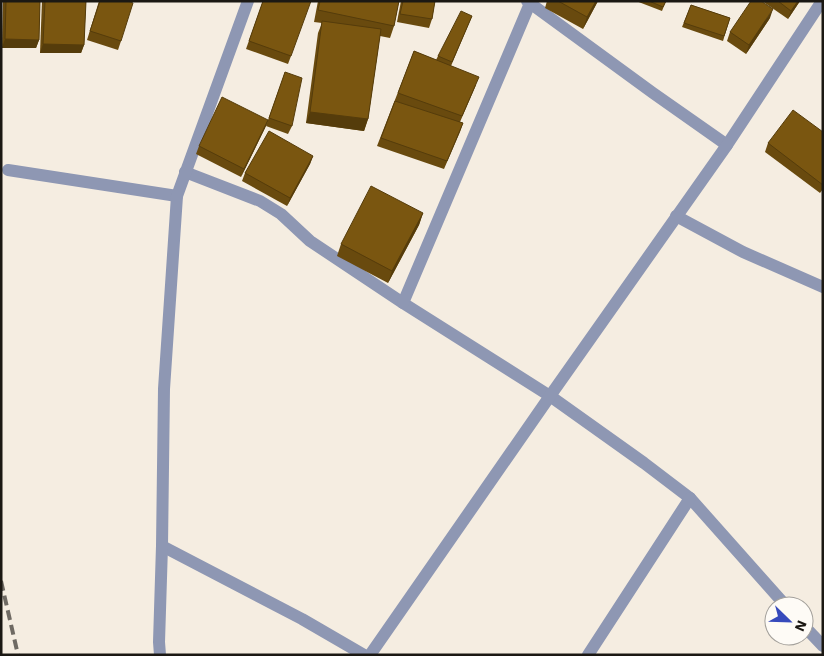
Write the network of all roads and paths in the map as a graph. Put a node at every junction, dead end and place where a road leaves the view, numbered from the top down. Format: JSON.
{"nodes":[{"id":1,"x":248,"y":1,"type":"edge"},
{"id":2,"x":822,"y":1,"type":"edge"},
{"id":3,"x":530,"y":2,"type":"edge"},
{"id":4,"x":727,"y":145,"type":"junction"},
{"id":5,"x":8,"y":170,"type":"dead end"},
{"id":6,"x":185,"y":172,"type":"junction"},
{"id":7,"x":177,"y":196,"type":"junction"},
{"id":8,"x":676,"y":216,"type":"junction"},
{"id":9,"x":823,"y":287,"type":"edge"},
{"id":10,"x":403,"y":303,"type":"junction"},
{"id":11,"x":550,"y":396,"type":"junction"},
{"id":12,"x":690,"y":498,"type":"junction"},
{"id":13,"x":162,"y":546,"type":"junction"},
{"id":14,"x":777,"y":596,"type":"edge"},
{"id":15,"x":814,"y":637,"type":"edge"},
{"id":16,"x":823,"y":646,"type":"edge"},
{"id":17,"x":160,"y":655,"type":"edge"},
{"id":18,"x":364,"y":655,"type":"edge"},
{"id":19,"x":370,"y":655,"type":"edge"},
{"id":20,"x":588,"y":655,"type":"edge"}],
"edges":[{"from":1,"to":6,"type":"street"},
{"from":2,"to":4,"type":"street"},
{"from":3,"to":4,"type":"street"},
{"from":3,"to":10,"type":"street"},
{"from":4,"to":8,"type":"street"},
{"from":5,"to":7,"type":"street"},
{"from":6,"to":7,"type":"street"},
{"from":6,"to":10,"type":"street"},
{"from":7,"to":13,"type":"street"},
{"from":8,"to":9,"type":"street"},
{"from":8,"to":11,"type":"street"},
{"from":10,"to":11,"type":"street"},
{"from":11,"to":12,"type":"street"},
{"from":11,"to":19,"type":"street"},
{"from":12,"to":14,"type":"street"},
{"from":12,"to":20,"type":"street"},
{"from":13,"to":17,"type":"street"},
{"from":13,"to":18,"type":"street"},
{"from":15,"to":16,"type":"street"}]}
